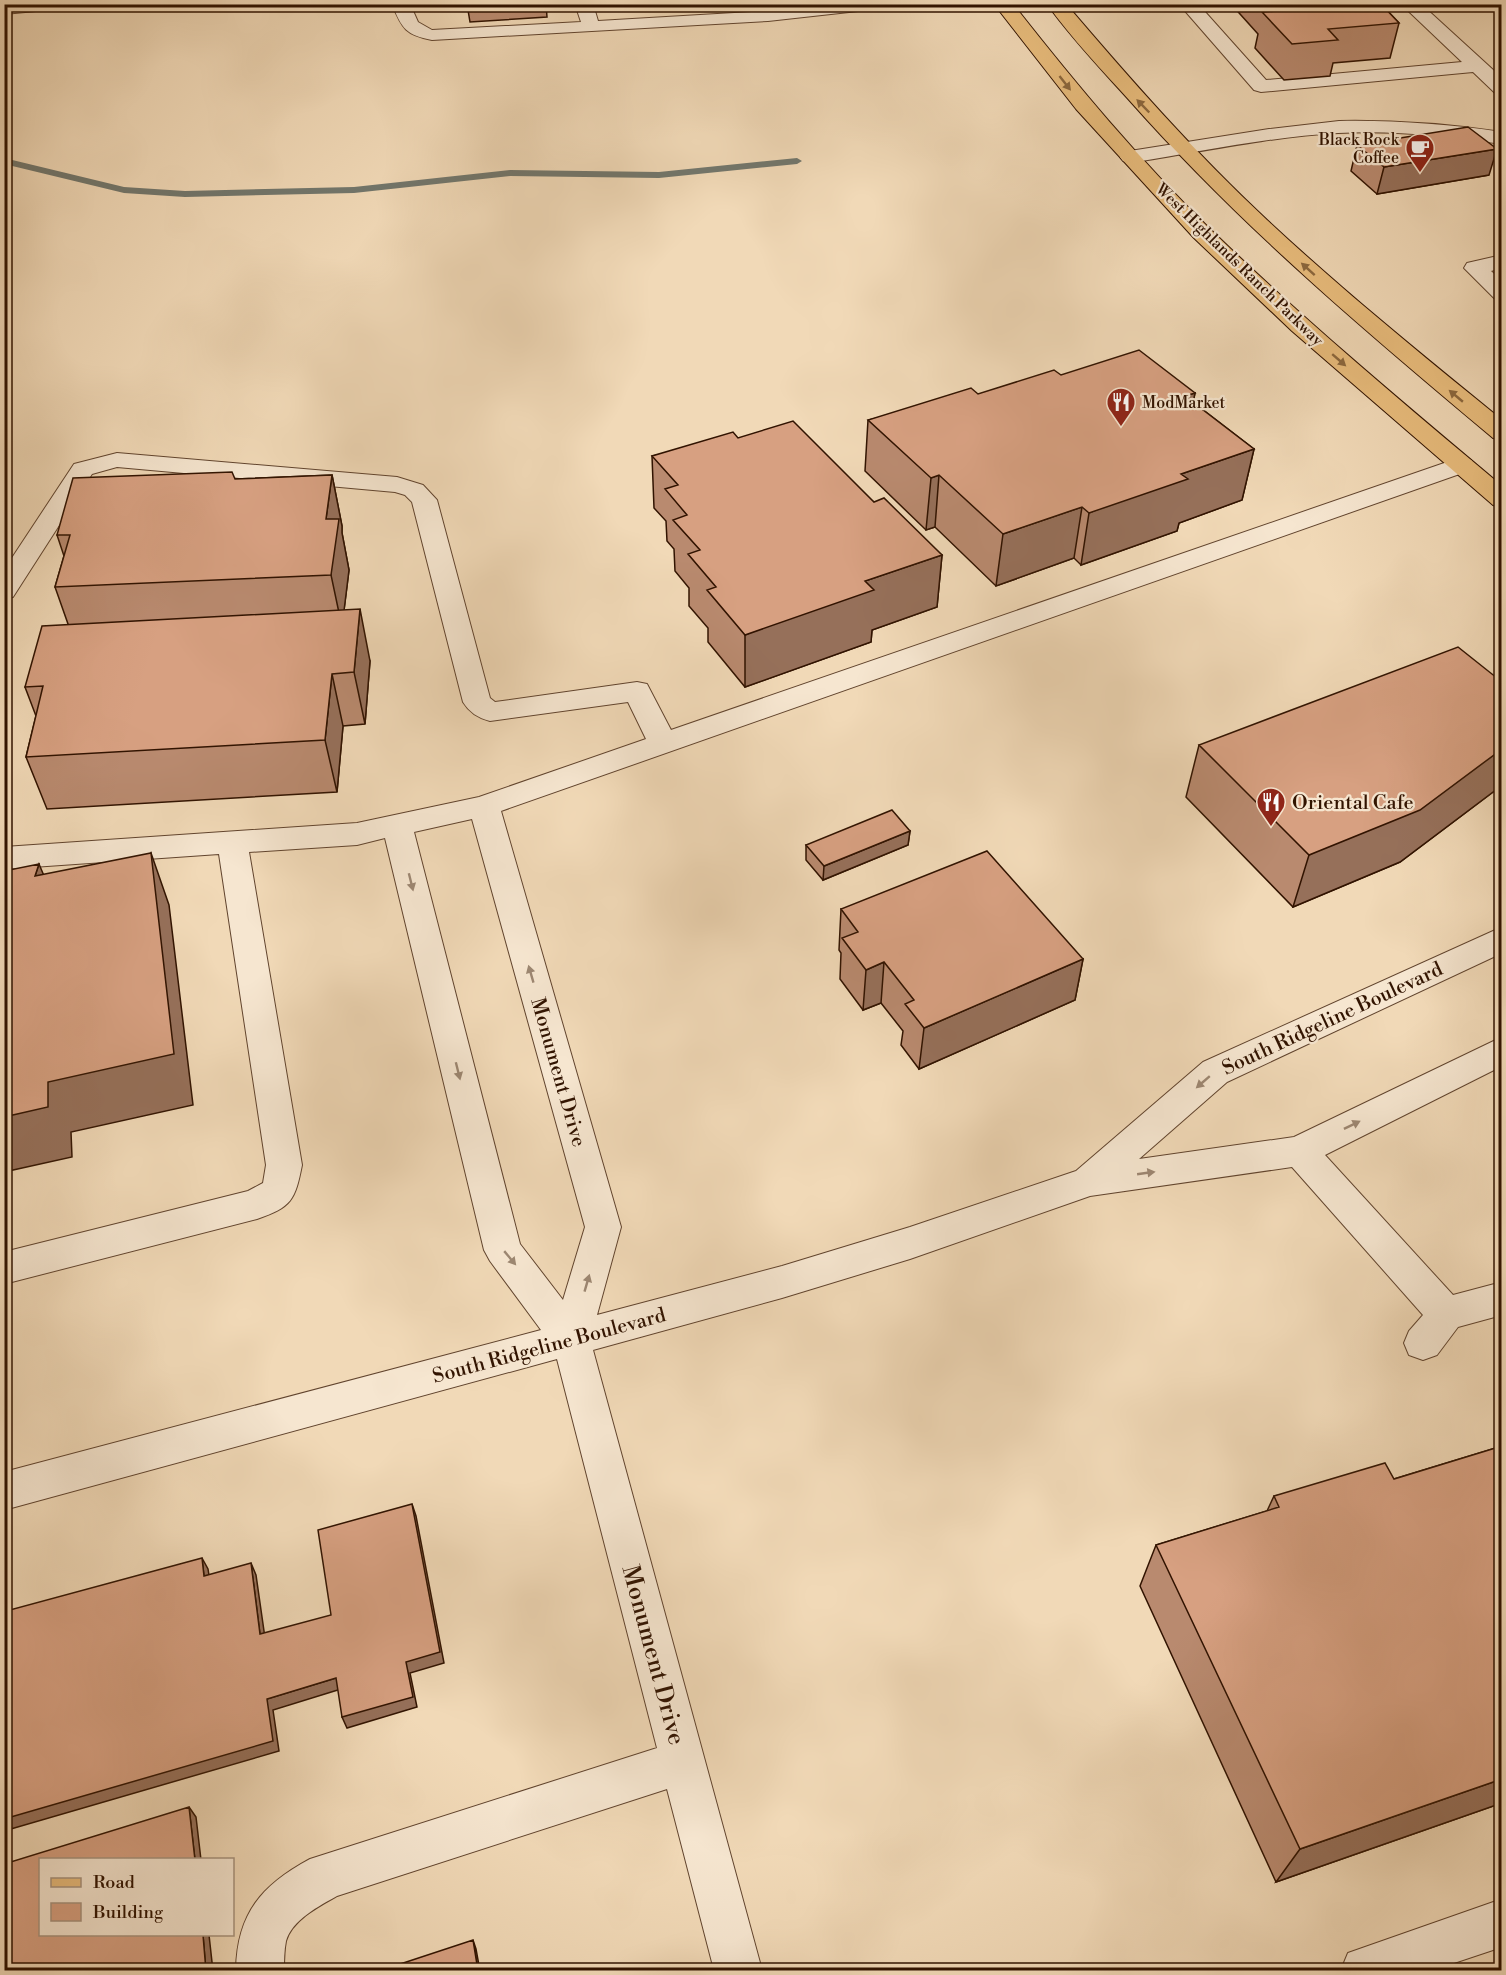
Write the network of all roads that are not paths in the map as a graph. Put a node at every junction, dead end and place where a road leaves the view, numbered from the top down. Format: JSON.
{"nodes":[{"id":1,"x":57,"y":4,"type":"edge"},
{"id":2,"x":401,"y":4,"type":"edge"},
{"id":3,"x":584,"y":4,"type":"edge"},
{"id":4,"x":1003,"y":4,"type":"edge"},
{"id":5,"x":1056,"y":4,"type":"edge"},
{"id":6,"x":1188,"y":4,"type":"edge"},
{"id":7,"x":1410,"y":4,"type":"edge"},
{"id":8,"x":868,"y":5,"type":"edge"},
{"id":9,"x":4,"y":9,"type":"edge"},
{"id":10,"x":591,"y":27,"type":"junction"},
{"id":11,"x":1476,"y":66,"type":"junction"},
{"id":12,"x":1502,"y":89,"type":"edge"},
{"id":13,"x":1502,"y":138,"type":"edge"},
{"id":14,"x":1184,"y":148,"type":"junction"},
{"id":15,"x":1130,"y":157,"type":"junction"},
{"id":16,"x":1502,"y":261,"type":"edge"},
{"id":17,"x":1502,"y":293,"type":"edge"},
{"id":18,"x":1502,"y":433,"type":"edge"},
{"id":19,"x":1462,"y":465,"type":"junction"},
{"id":20,"x":1502,"y":500,"type":"edge"},
{"id":21,"x":4,"y":591,"type":"edge"},
{"id":22,"x":663,"y":744,"type":"junction"},
{"id":23,"x":484,"y":806,"type":"junction"},
{"id":24,"x":397,"y":825,"type":"junction"},
{"id":25,"x":232,"y":842,"type":"junction"},
{"id":26,"x":4,"y":858,"type":"edge"},
{"id":27,"x":1502,"y":939,"type":"edge"},
{"id":28,"x":1502,"y":1050,"type":"edge"},
{"id":29,"x":1300,"y":1151,"type":"junction"},
{"id":30,"x":1089,"y":1181,"type":"junction"},
{"id":31,"x":4,"y":1268,"type":"edge"},
{"id":32,"x":1502,"y":1298,"type":"edge"},
{"id":33,"x":1446,"y":1314,"type":"junction"},
{"id":34,"x":571,"y":1339,"type":"junction"},
{"id":35,"x":1423,"y":1343,"type":"dead end"},
{"id":36,"x":4,"y":1491,"type":"edge"},
{"id":37,"x":682,"y":1762,"type":"junction"},
{"id":38,"x":1502,"y":1923,"type":"edge"},
{"id":39,"x":260,"y":1971,"type":"edge"},
{"id":40,"x":738,"y":1971,"type":"edge"},
{"id":41,"x":1365,"y":1971,"type":"edge"}],
"edges":[{"from":1,"to":9,"type":"street"},
{"from":2,"to":10,"type":"street"},
{"from":3,"to":10,"type":"street"},
{"from":4,"to":15,"type":"main road","name":"West Highlands Ranch Parkway","one_way":true},
{"from":14,"to":5,"type":"main road","one_way":true},
{"from":6,"to":11,"type":"street"},
{"from":7,"to":11,"type":"street"},
{"from":8,"to":10,"type":"street"},
{"from":11,"to":12,"type":"street"},
{"from":13,"to":14,"type":"street"},
{"from":14,"to":15,"type":"street"},
{"from":18,"to":14,"type":"main road","one_way":true},
{"from":15,"to":19,"type":"main road","name":"West Highlands Ranch Parkway","one_way":true},
{"from":16,"to":17,"type":"street"},
{"from":19,"to":20,"type":"main road","name":"West Highlands Ranch Parkway"},
{"from":19,"to":22,"type":"street"},
{"from":21,"to":22,"type":"street"},
{"from":22,"to":23,"type":"street"},
{"from":23,"to":24,"type":"street"},
{"from":34,"to":23,"type":"street","name":"Monument Drive","one_way":true},
{"from":24,"to":25,"type":"street"},
{"from":24,"to":34,"type":"street","name":"Monument Drive","one_way":true},
{"from":25,"to":26,"type":"street"},
{"from":25,"to":31,"type":"street"},
{"from":27,"to":30,"type":"street","name":"South Ridgeline Boulevard","one_way":true},
{"from":29,"to":28,"type":"street","name":"South Ridgeline Boulevard","one_way":true},
{"from":30,"to":29,"type":"street","name":"South Ridgeline Boulevard","one_way":true},
{"from":29,"to":33,"type":"street"},
{"from":30,"to":34,"type":"street","name":"South Ridgeline Boulevard"},
{"from":32,"to":33,"type":"street"},
{"from":33,"to":35,"type":"street"},
{"from":34,"to":36,"type":"street","name":"South Ridgeline Boulevard"},
{"from":34,"to":37,"type":"street","name":"Monument Drive"},
{"from":37,"to":39,"type":"street"},
{"from":37,"to":40,"type":"street","name":"Monument Drive"},
{"from":38,"to":41,"type":"street"}]}
